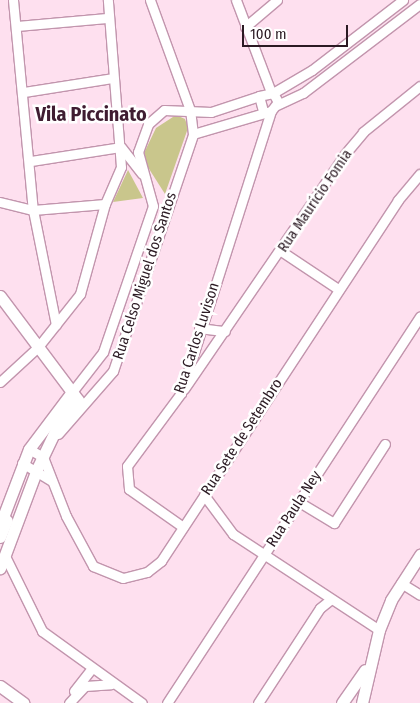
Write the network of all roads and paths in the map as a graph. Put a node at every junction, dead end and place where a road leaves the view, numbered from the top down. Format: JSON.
{"nodes":[{"id":1,"x":13,"y":0,"type":"edge"},
{"id":2,"x":108,"y":0,"type":"edge"},
{"id":3,"x":150,"y":0,"type":"edge"},
{"id":4,"x":236,"y":0,"type":"edge"},
{"id":5,"x":277,"y":0,"type":"edge"},
{"id":6,"x":403,"y":0,"type":"edge"},
{"id":7,"x":420,"y":4,"type":"edge"},
{"id":8,"x":107,"y":18,"type":"junction"},
{"id":9,"x":17,"y":26,"type":"junction"},
{"id":10,"x":245,"y":27,"type":"junction"},
{"id":11,"x":262,"y":74,"type":"junction"},
{"id":12,"x":112,"y":78,"type":"junction"},
{"id":13,"x":420,"y":86,"type":"edge"},
{"id":14,"x":24,"y":92,"type":"junction"},
{"id":15,"x":272,"y":92,"type":"junction"},
{"id":16,"x":260,"y":95,"type":"junction"},
{"id":17,"x":270,"y":109,"type":"junction"},
{"id":18,"x":190,"y":110,"type":"junction"},
{"id":19,"x":193,"y":134,"type":"junction"},
{"id":20,"x":120,"y":147,"type":"junction"},
{"id":21,"x":31,"y":161,"type":"junction"},
{"id":22,"x":420,"y":174,"type":"edge"},
{"id":23,"x":144,"y":176,"type":"junction"},
{"id":24,"x":0,"y":202,"type":"edge"},
{"id":25,"x":105,"y":204,"type":"junction"},
{"id":26,"x":33,"y":210,"type":"junction"},
{"id":27,"x":281,"y":251,"type":"junction"},
{"id":28,"x":135,"y":255,"type":"junction"},
{"id":29,"x":149,"y":266,"type":"junction"},
{"id":30,"x":338,"y":289,"type":"junction"},
{"id":31,"x":0,"y":296,"type":"edge"},
{"id":32,"x":420,"y":316,"type":"edge"},
{"id":33,"x":56,"y":325,"type":"junction"},
{"id":34,"x":199,"y":328,"type":"junction"},
{"id":35,"x":226,"y":331,"type":"junction"},
{"id":36,"x":38,"y":348,"type":"junction"},
{"id":37,"x":0,"y":382,"type":"edge"},
{"id":38,"x":72,"y":392,"type":"junction"},
{"id":39,"x":181,"y":393,"type":"junction"},
{"id":40,"x":58,"y":434,"type":"junction"},
{"id":41,"x":385,"y":444,"type":"dead end"},
{"id":42,"x":29,"y":449,"type":"junction"},
{"id":43,"x":43,"y":457,"type":"junction"},
{"id":44,"x":22,"y":463,"type":"junction"},
{"id":45,"x":37,"y":469,"type":"junction"},
{"id":46,"x":52,"y":481,"type":"junction"},
{"id":47,"x":204,"y":495,"type":"junction"},
{"id":48,"x":10,"y":497,"type":"junction"},
{"id":49,"x":299,"y":502,"type":"junction"},
{"id":50,"x":0,"y":525,"type":"edge"},
{"id":51,"x":183,"y":526,"type":"junction"},
{"id":52,"x":0,"y":537,"type":"edge"},
{"id":53,"x":2,"y":552,"type":"edge"},
{"id":54,"x":264,"y":555,"type":"junction"},
{"id":55,"x":420,"y":555,"type":"edge"},
{"id":56,"x":0,"y":568,"type":"edge"},
{"id":57,"x":401,"y":583,"type":"junction"},
{"id":58,"x":420,"y":595,"type":"edge"},
{"id":59,"x":331,"y":599,"type":"junction"},
{"id":60,"x":379,"y":630,"type":"junction"},
{"id":61,"x":367,"y":667,"type":"junction"},
{"id":62,"x":90,"y":669,"type":"junction"},
{"id":63,"x":112,"y":684,"type":"junction"},
{"id":64,"x":1,"y":690,"type":"edge"},
{"id":65,"x":23,"y":703,"type":"edge"},
{"id":66,"x":64,"y":703,"type":"edge"},
{"id":67,"x":69,"y":703,"type":"edge"},
{"id":68,"x":142,"y":703,"type":"edge"},
{"id":69,"x":167,"y":703,"type":"edge"},
{"id":70,"x":258,"y":703,"type":"edge"},
{"id":71,"x":342,"y":703,"type":"edge"},
{"id":72,"x":362,"y":703,"type":"edge"}],
"edges":[{"from":1,"to":9,"type":"street"},
{"from":2,"to":8,"type":"street"},
{"from":3,"to":18,"type":"street"},
{"from":4,"to":10,"type":"street"},
{"from":5,"to":10,"type":"street"},
{"from":6,"to":15,"type":"street","name":"Rua Celso Miguel dos Santos"},
{"from":7,"to":17,"type":"street"},
{"from":8,"to":9,"type":"street"},
{"from":8,"to":12,"type":"street"},
{"from":9,"to":14,"type":"street"},
{"from":10,"to":11,"type":"street"},
{"from":11,"to":15,"type":"street"},
{"from":11,"to":16,"type":"street"},
{"from":12,"to":14,"type":"street"},
{"from":12,"to":20,"type":"street"},
{"from":13,"to":27,"type":"street","name":"Rua Maurício Fomia"},
{"from":14,"to":21,"type":"street"},
{"from":15,"to":16,"type":"street","name":"Rua Celso Miguel dos Santos"},
{"from":15,"to":17,"type":"street"},
{"from":16,"to":17,"type":"street"},
{"from":16,"to":18,"type":"street","name":"Rua Celso Miguel dos Santos"},
{"from":17,"to":19,"type":"street"},
{"from":17,"to":34,"type":"street","name":"Rua Carlos Luvison"},
{"from":18,"to":19,"type":"street"},
{"from":18,"to":23,"type":"street","name":"Rua Celso Miguel dos Santos"},
{"from":19,"to":29,"type":"street","name":"Rua Celso Miguel dos Santos"},
{"from":20,"to":21,"type":"street"},
{"from":20,"to":23,"type":"street"},
{"from":20,"to":25,"type":"street"},
{"from":21,"to":26,"type":"street"},
{"from":22,"to":30,"type":"street","name":"Rua Sete de Setembro"},
{"from":23,"to":28,"type":"street","name":"Rua Celso Miguel dos Santos"},
{"from":24,"to":26,"type":"street"},
{"from":25,"to":26,"type":"street"},
{"from":25,"to":33,"type":"street"},
{"from":26,"to":33,"type":"street"},
{"from":27,"to":30,"type":"street"},
{"from":27,"to":35,"type":"street","name":"Rua Maurício Fomia"},
{"from":28,"to":29,"type":"street"},
{"from":28,"to":38,"type":"street","name":"Rua Celso Miguel dos Santos"},
{"from":29,"to":40,"type":"street","name":"Rua Celso Miguel dos Santos"},
{"from":30,"to":47,"type":"street","name":"Rua Sete de Setembro"},
{"from":31,"to":36,"type":"main road"},
{"from":32,"to":49,"type":"street","name":"Rua Paula Ney"},
{"from":33,"to":36,"type":"street"},
{"from":34,"to":35,"type":"street"},
{"from":34,"to":39,"type":"street","name":"Rua Carlos Luvison"},
{"from":35,"to":39,"type":"street","name":"Rua Maurício Fomia"},
{"from":36,"to":37,"type":"street"},
{"from":36,"to":38,"type":"main road"},
{"from":38,"to":40,"type":"main road"},
{"from":38,"to":42,"type":"main road","name":"Rua Celso Miguel dos Santos"},
{"from":39,"to":51,"type":"street","name":"Rua Carlos Luvison"},
{"from":40,"to":43,"type":"main road","name":"Rua Celso Miguel dos Santos"},
{"from":41,"to":49,"type":"street"},
{"from":42,"to":43,"type":"street"},
{"from":42,"to":44,"type":"main road","name":"Rua Celso Miguel dos Santos"},
{"from":43,"to":45,"type":"main road","name":"Rua Celso Miguel dos Santos"},
{"from":43,"to":46,"type":"street","name":"Rua Sete de Setembro"},
{"from":44,"to":45,"type":"street"},
{"from":44,"to":48,"type":"main road","name":"Rua Celso Miguel dos Santos"},
{"from":45,"to":46,"type":"street"},
{"from":45,"to":53,"type":"main road","name":"Rua Celso Miguel dos Santos"},
{"from":46,"to":51,"type":"street","name":"Rua Sete de Setembro"},
{"from":47,"to":51,"type":"street","name":"Rua Sete de Setembro"},
{"from":47,"to":54,"type":"street"},
{"from":48,"to":50,"type":"main road","name":"Rua Celso Miguel dos Santos"},
{"from":48,"to":52,"type":"main road"},
{"from":49,"to":54,"type":"street","name":"Rua Paula Ney"},
{"from":53,"to":56,"type":"main road","name":"Rua Celso Miguel dos Santos"},
{"from":53,"to":62,"type":"street"},
{"from":54,"to":59,"type":"street"},
{"from":54,"to":69,"type":"street","name":"Rua Paula Ney"},
{"from":55,"to":57,"type":"main road"},
{"from":57,"to":58,"type":"street"},
{"from":57,"to":60,"type":"main road"},
{"from":59,"to":60,"type":"street"},
{"from":59,"to":70,"type":"street"},
{"from":60,"to":61,"type":"main road"},
{"from":61,"to":71,"type":"main road"},
{"from":61,"to":72,"type":"main road"},
{"from":62,"to":63,"type":"street"},
{"from":62,"to":66,"type":"street"},
{"from":63,"to":67,"type":"street"},
{"from":63,"to":68,"type":"street"},
{"from":64,"to":65,"type":"main road"}]}
